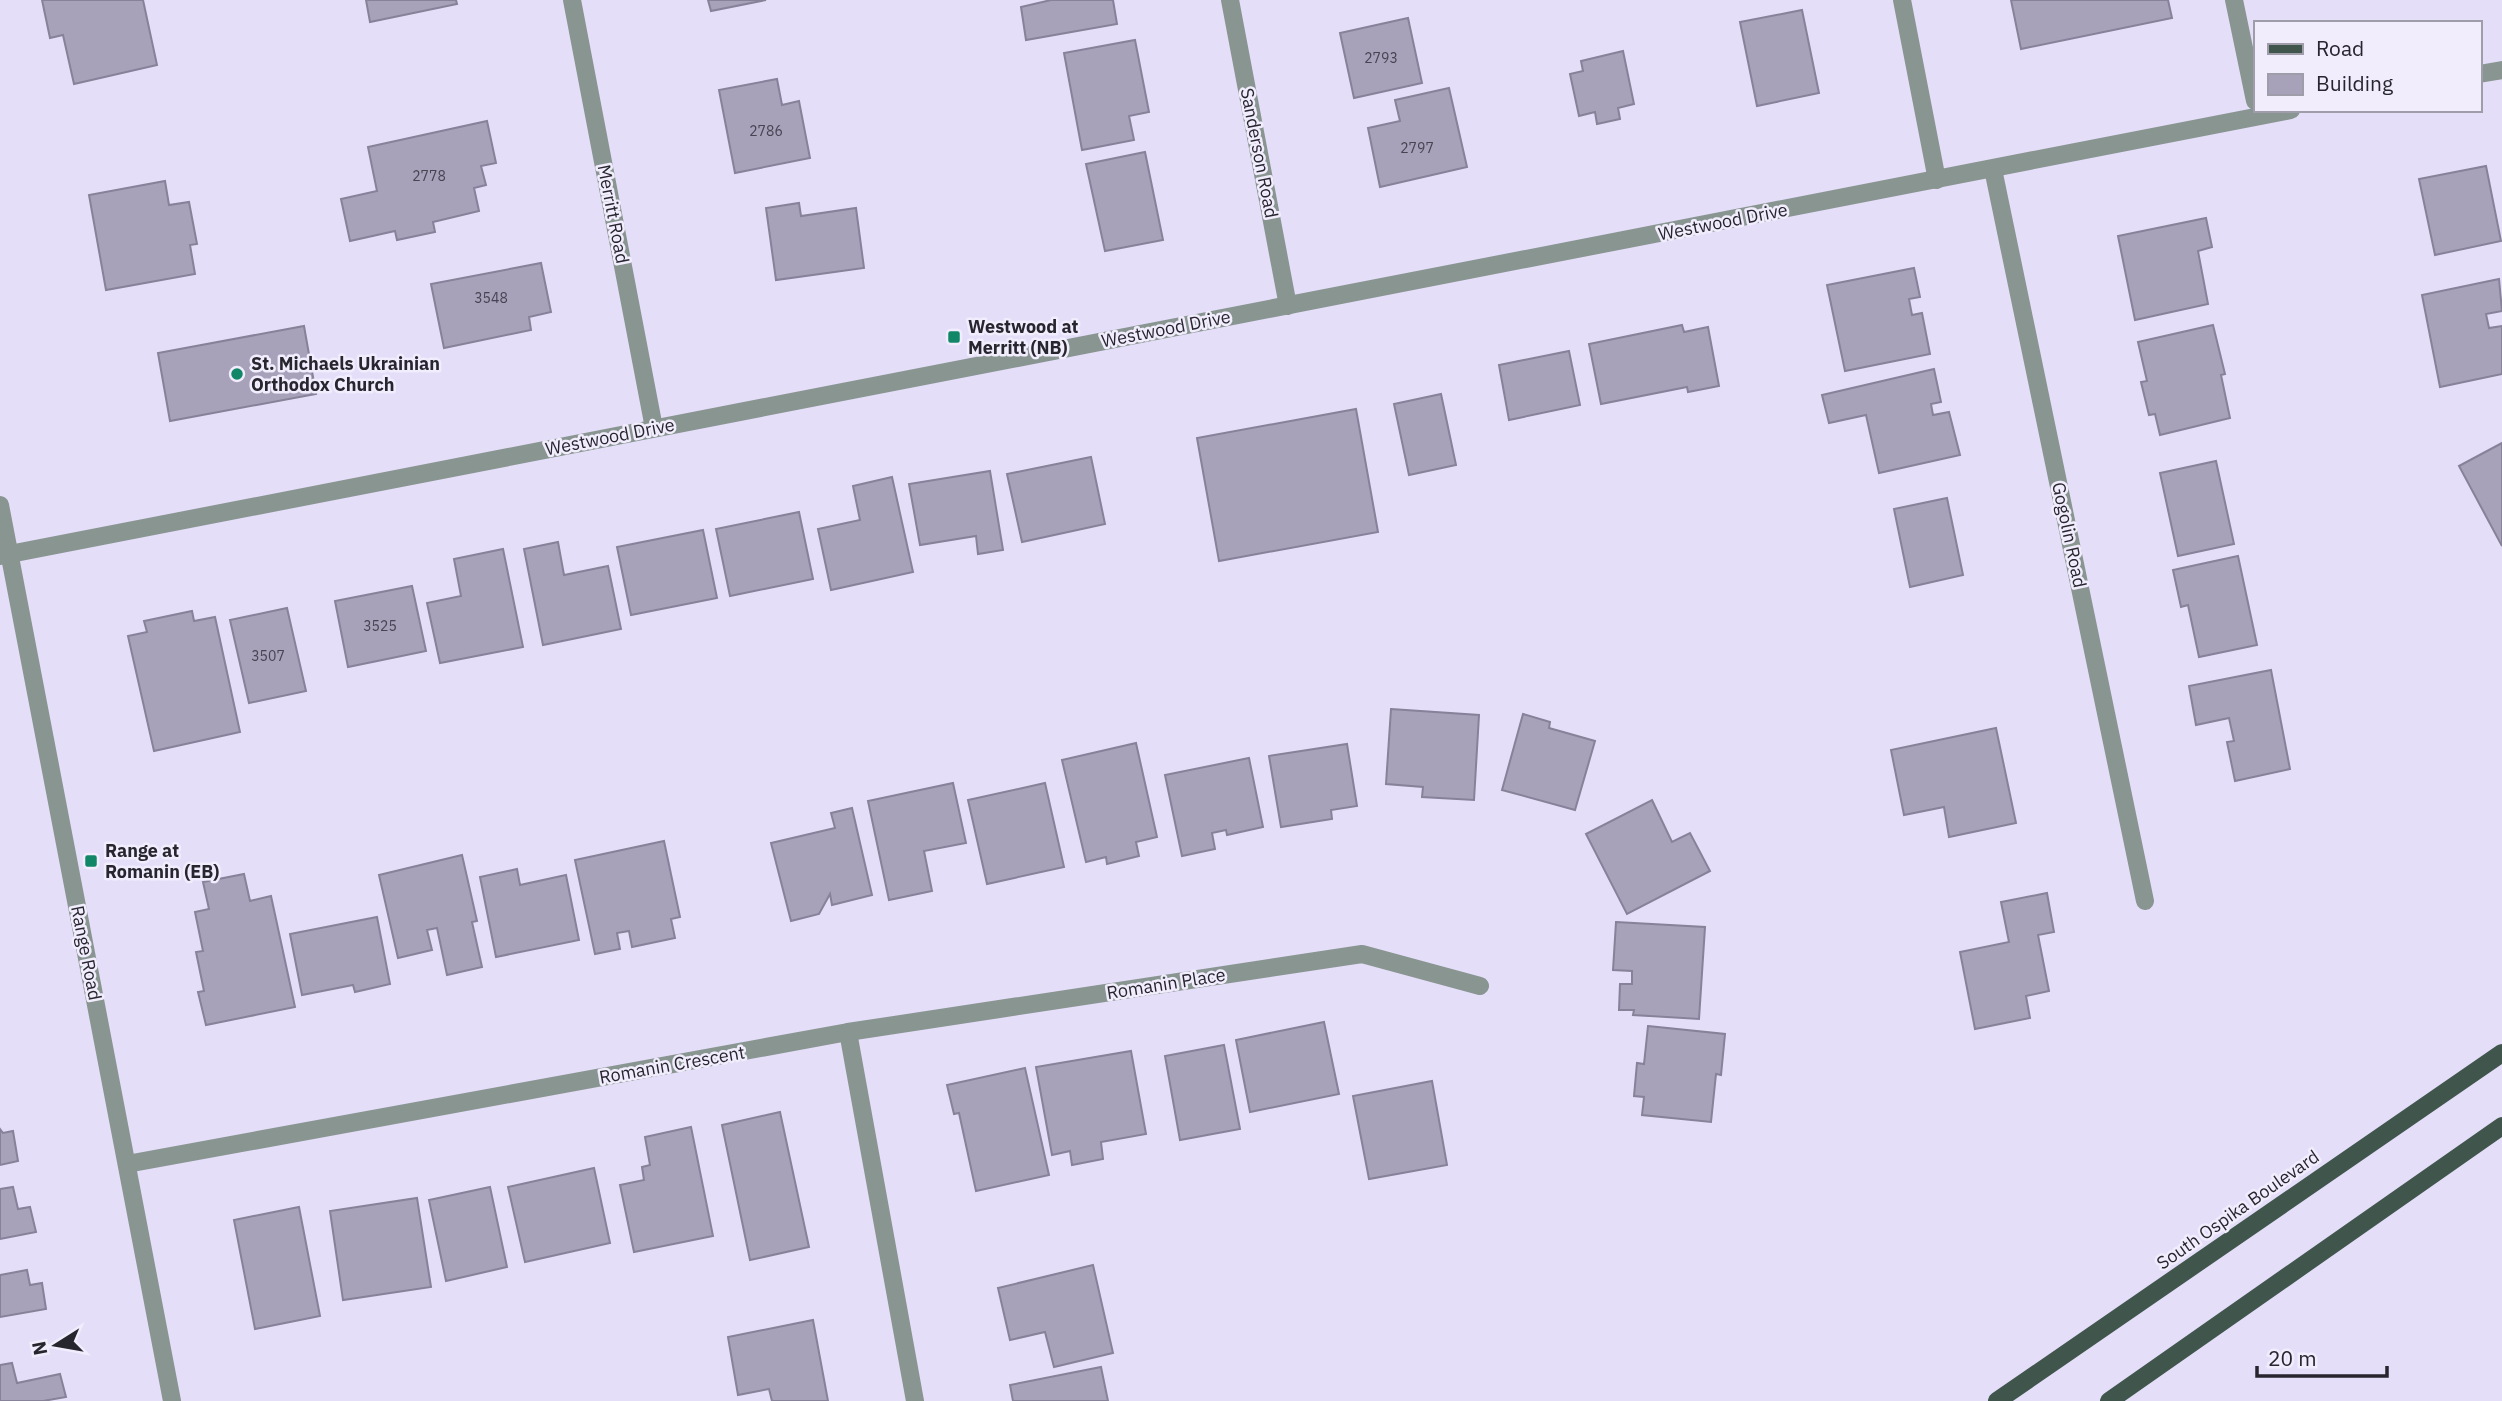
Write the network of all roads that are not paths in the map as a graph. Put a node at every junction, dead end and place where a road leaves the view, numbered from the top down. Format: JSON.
{"nodes":[{"id":1,"x":572,"y":0,"type":"edge"},
{"id":2,"x":1230,"y":0,"type":"edge"},
{"id":3,"x":1902,"y":0,"type":"edge"},
{"id":4,"x":2234,"y":0,"type":"edge"},
{"id":5,"x":2502,"y":70,"type":"edge"},
{"id":6,"x":2481,"y":74,"type":"edge"},
{"id":7,"x":2254,"y":95,"type":"edge"},
{"id":8,"x":2254,"y":110,"type":"edge"},
{"id":9,"x":1993,"y":169,"type":"junction"},
{"id":10,"x":1937,"y":180,"type":"junction"},
{"id":11,"x":1288,"y":306,"type":"junction"},
{"id":12,"x":654,"y":428,"type":"junction"},
{"id":13,"x":0,"y":505,"type":"edge"},
{"id":14,"x":5,"y":555,"type":"edge"},
{"id":15,"x":2145,"y":901,"type":"dead end"},
{"id":16,"x":1480,"y":986,"type":"dead end"},
{"id":17,"x":848,"y":1032,"type":"junction"},
{"id":18,"x":2502,"y":1053,"type":"edge"},
{"id":19,"x":2502,"y":1126,"type":"edge"},
{"id":20,"x":127,"y":1164,"type":"junction"},
{"id":21,"x":173,"y":1401,"type":"edge"},
{"id":22,"x":915,"y":1401,"type":"edge"},
{"id":23,"x":1997,"y":1401,"type":"edge"},
{"id":24,"x":2109,"y":1401,"type":"edge"}],
"edges":[{"from":1,"to":12,"type":"street","name":"Merritt Road"},
{"from":2,"to":11,"type":"street","name":"Sanderson Road"},
{"from":3,"to":10,"type":"street"},
{"from":4,"to":7,"type":"street"},
{"from":5,"to":6,"type":"street"},
{"from":8,"to":9,"type":"street","name":"Westwood Drive"},
{"from":9,"to":10,"type":"street","name":"Westwood Drive"},
{"from":9,"to":15,"type":"street","name":"Gogolin Road"},
{"from":10,"to":11,"type":"street","name":"Westwood Drive"},
{"from":11,"to":12,"type":"street","name":"Westwood Drive"},
{"from":12,"to":14,"type":"street","name":"Westwood Drive"},
{"from":13,"to":14,"type":"street","name":"Range Road"},
{"from":14,"to":20,"type":"street","name":"Range Road"},
{"from":16,"to":17,"type":"street","name":"Romanin Place"},
{"from":17,"to":20,"type":"street","name":"Romanin Crescent"},
{"from":17,"to":22,"type":"street"},
{"from":18,"to":23,"type":"main road","name":"South Ospika Boulevard"},
{"from":19,"to":24,"type":"main road"},
{"from":20,"to":21,"type":"street","name":"Range Road"}]}
